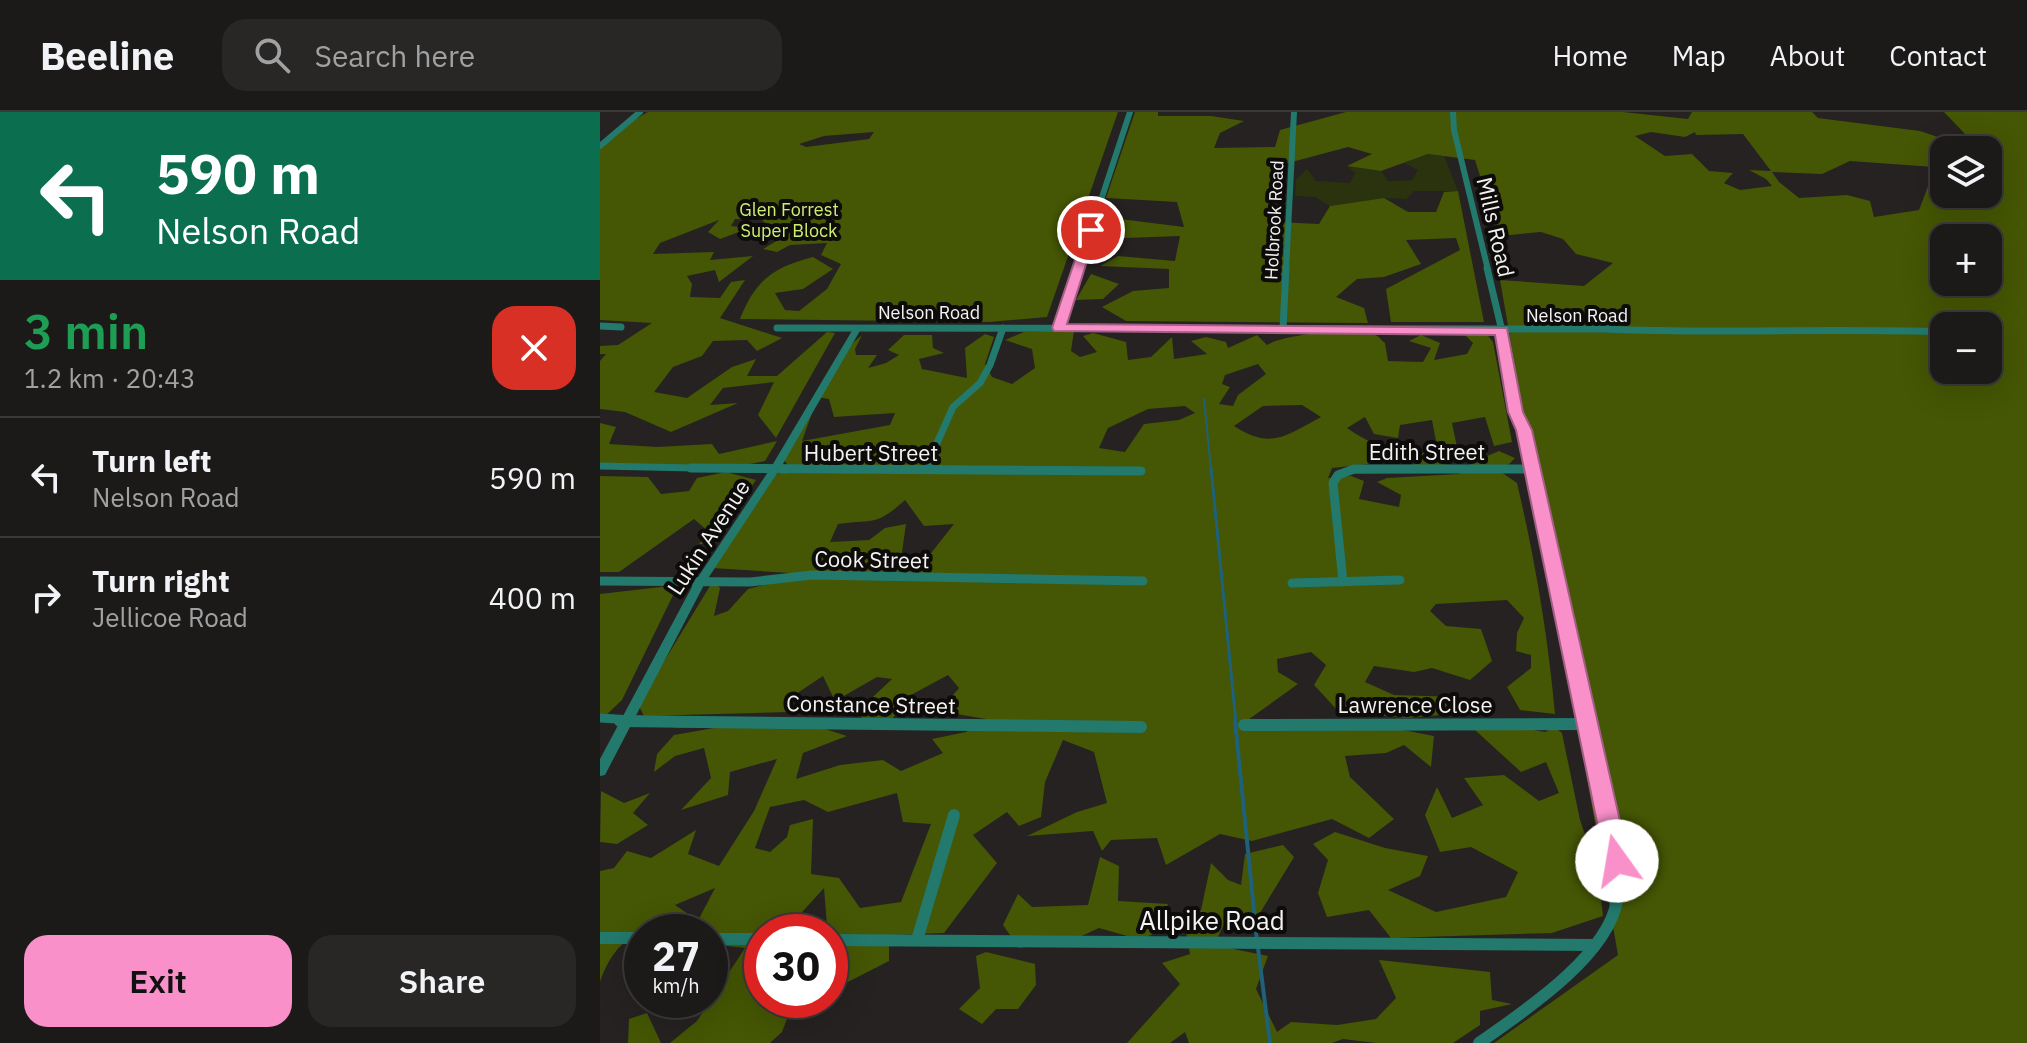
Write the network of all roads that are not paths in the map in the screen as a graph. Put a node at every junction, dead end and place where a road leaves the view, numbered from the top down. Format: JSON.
{"nodes":[{"id":1,"x":640,"y":112,"type":"edge"},
{"id":2,"x":1130,"y":112,"type":"edge"},
{"id":3,"x":1294,"y":112,"type":"edge"},
{"id":4,"x":1453,"y":112,"type":"edge"},
{"id":5,"x":600,"y":146,"type":"edge"},
{"id":6,"x":600,"y":326,"type":"edge"},
{"id":7,"x":621,"y":327,"type":"dead end"},
{"id":8,"x":777,"y":328,"type":"dead end"},
{"id":9,"x":1003,"y":328,"type":"junction"},
{"id":10,"x":1059,"y":328,"type":"junction"},
{"id":11,"x":857,"y":329,"type":"junction"},
{"id":12,"x":1283,"y":329,"type":"junction"},
{"id":13,"x":1502,"y":331,"type":"junction"},
{"id":14,"x":1930,"y":331,"type":"edge"},
{"id":15,"x":600,"y":466,"type":"edge"},
{"id":16,"x":775,"y":469,"type":"junction"},
{"id":17,"x":1530,"y":469,"type":"junction"},
{"id":18,"x":925,"y":470,"type":"junction"},
{"id":19,"x":1141,"y":471,"type":"dead end"},
{"id":20,"x":1400,"y":580,"type":"dead end"},
{"id":21,"x":600,"y":581,"type":"edge"},
{"id":22,"x":1143,"y":581,"type":"dead end"},
{"id":23,"x":1343,"y":582,"type":"junction"},
{"id":24,"x":700,"y":583,"type":"junction"},
{"id":25,"x":1292,"y":583,"type":"dead end"},
{"id":26,"x":600,"y":718,"type":"edge"},
{"id":27,"x":626,"y":722,"type":"junction"},
{"id":28,"x":1586,"y":724,"type":"junction"},
{"id":29,"x":1244,"y":725,"type":"dead end"},
{"id":30,"x":1141,"y":727,"type":"dead end"},
{"id":31,"x":600,"y":771,"type":"edge"},
{"id":32,"x":954,"y":815,"type":"dead end"},
{"id":33,"x":600,"y":938,"type":"edge"},
{"id":34,"x":624,"y":938,"type":"edge"},
{"id":35,"x":848,"y":940,"type":"edge"},
{"id":36,"x":917,"y":940,"type":"junction"},
{"id":37,"x":1593,"y":945,"type":"junction"},
{"id":38,"x":1479,"y":1043,"type":"edge"}],
"edges":[{"from":1,"to":5,"type":"street"},
{"from":2,"to":10,"type":"street"},
{"from":3,"to":12,"type":"street","name":"Holbrook Road"},
{"from":4,"to":13,"type":"street","name":"Mills Road"},
{"from":6,"to":7,"type":"street"},
{"from":8,"to":11,"type":"street","name":"Nelson Road"},
{"from":9,"to":10,"type":"street","name":"Nelson Road"},
{"from":9,"to":11,"type":"street","name":"Nelson Road"},
{"from":9,"to":18,"type":"street"},
{"from":10,"to":12,"type":"street","name":"Nelson Road"},
{"from":11,"to":16,"type":"street","name":"Lukin Avenue"},
{"from":12,"to":13,"type":"street","name":"Nelson Road"},
{"from":13,"to":14,"type":"street","name":"Nelson Road"},
{"from":13,"to":17,"type":"street","name":"Mills Road"},
{"from":15,"to":16,"type":"street","name":"Hubert Street"},
{"from":16,"to":18,"type":"street","name":"Hubert Street"},
{"from":16,"to":24,"type":"street","name":"Lukin Avenue"},
{"from":17,"to":23,"type":"street","name":"Edith Street"},
{"from":17,"to":28,"type":"street","name":"Mills Road"},
{"from":18,"to":19,"type":"street","name":"Hubert Street"},
{"from":20,"to":23,"type":"street"},
{"from":21,"to":24,"type":"street","name":"Cook Street"},
{"from":22,"to":24,"type":"street","name":"Cook Street"},
{"from":23,"to":25,"type":"street"},
{"from":24,"to":27,"type":"street","name":"Lukin Avenue"},
{"from":26,"to":27,"type":"street","name":"Constance Street"},
{"from":27,"to":30,"type":"street","name":"Constance Street"},
{"from":27,"to":31,"type":"street","name":"Lukin Avenue"},
{"from":28,"to":29,"type":"street","name":"Lawrence Close"},
{"from":28,"to":37,"type":"street","name":"Mills Road"},
{"from":32,"to":36,"type":"street"},
{"from":33,"to":34,"type":"street"},
{"from":35,"to":36,"type":"street","name":"Allpike Road"},
{"from":36,"to":37,"type":"street","name":"Allpike Road"},
{"from":37,"to":38,"type":"street"}]}
